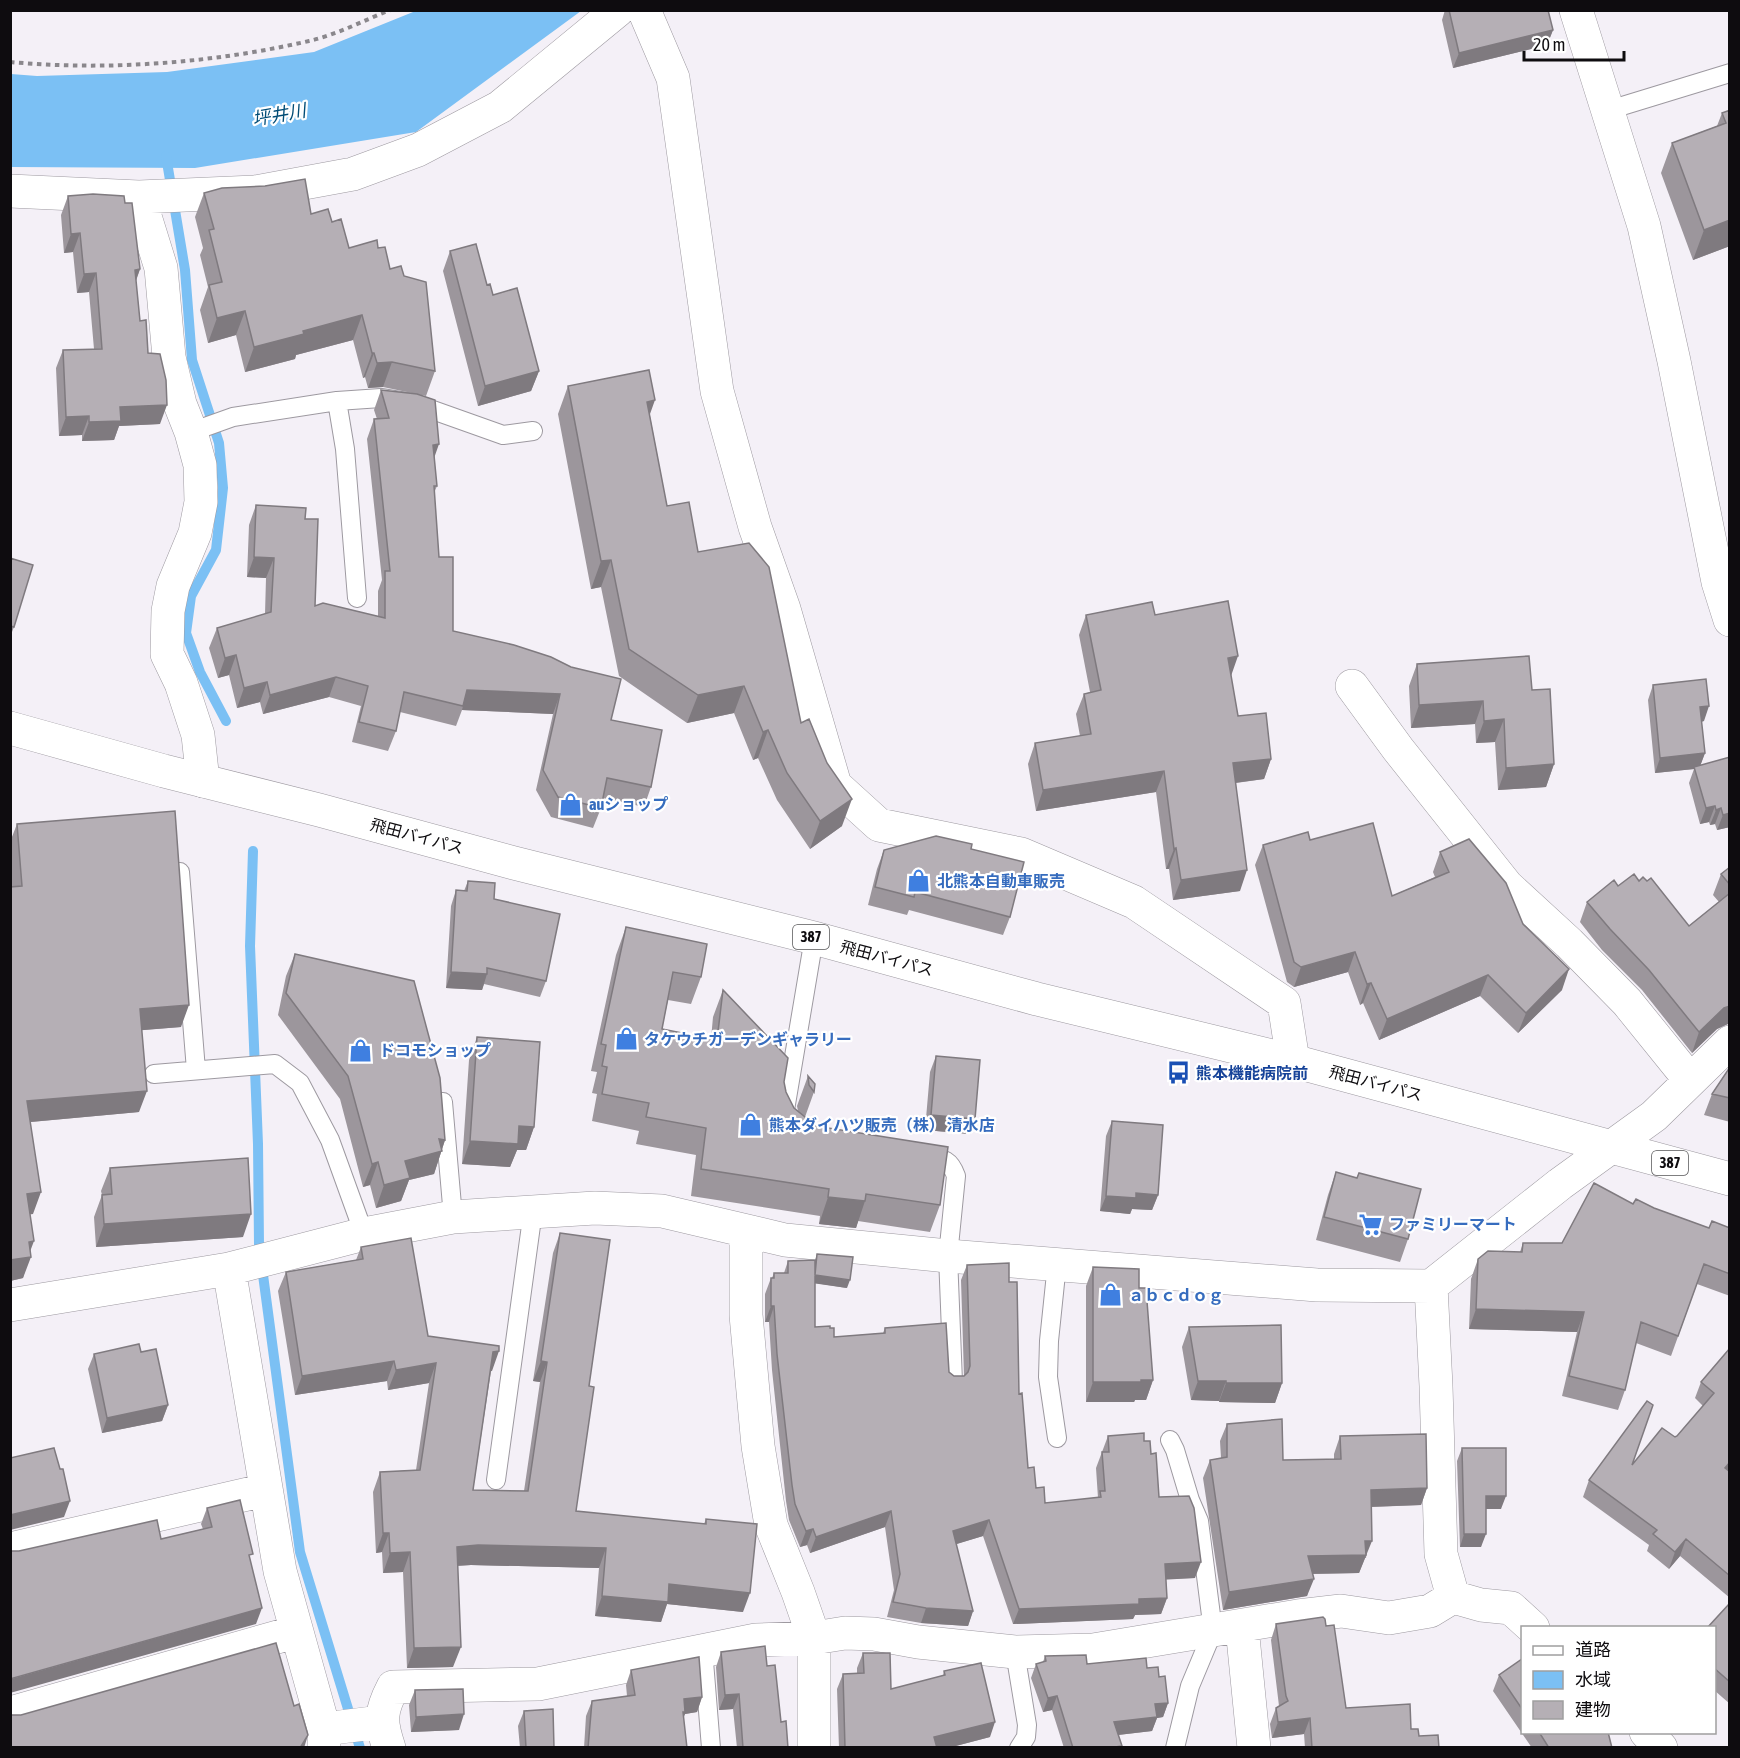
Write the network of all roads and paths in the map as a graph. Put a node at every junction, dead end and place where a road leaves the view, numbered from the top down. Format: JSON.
{"nodes":[{"id":1,"x":390,"y":10,"type":"edge"},
{"id":2,"x":618,"y":10,"type":"edge"},
{"id":3,"x":644,"y":10,"type":"edge"},
{"id":4,"x":1576,"y":10,"type":"edge"},
{"id":5,"x":10,"y":62,"type":"edge"},
{"id":6,"x":1730,"y":73,"type":"edge"},
{"id":7,"x":1609,"y":110,"type":"junction"},
{"id":8,"x":10,"y":191,"type":"edge"},
{"id":9,"x":139,"y":196,"type":"junction"},
{"id":10,"x":337,"y":401,"type":"junction"},
{"id":11,"x":197,"y":430,"type":"junction"},
{"id":12,"x":533,"y":431,"type":"dead end"},
{"id":13,"x":357,"y":598,"type":"dead end"},
{"id":14,"x":1730,"y":620,"type":"edge"},
{"id":15,"x":1352,"y":686,"type":"dead end"},
{"id":16,"x":10,"y":728,"type":"edge"},
{"id":17,"x":203,"y":781,"type":"junction"},
{"id":18,"x":180,"y":872,"type":"edge"},
{"id":19,"x":814,"y":938,"type":"junction"},
{"id":20,"x":1730,"y":1042,"type":"edge"},
{"id":21,"x":1293,"y":1061,"type":"junction"},
{"id":22,"x":196,"y":1070,"type":"junction"},
{"id":23,"x":154,"y":1074,"type":"dead end"},
{"id":24,"x":1690,"y":1080,"type":"junction"},
{"id":25,"x":443,"y":1102,"type":"edge"},
{"id":26,"x":795,"y":1132,"type":"edge"},
{"id":27,"x":1612,"y":1146,"type":"junction"},
{"id":28,"x":900,"y":1153,"type":"edge"},
{"id":29,"x":1730,"y":1179,"type":"edge"},
{"id":30,"x":533,"y":1211,"type":"junction"},
{"id":31,"x":453,"y":1217,"type":"junction"},
{"id":32,"x":746,"y":1232,"type":"junction"},
{"id":33,"x":364,"y":1234,"type":"junction"},
{"id":34,"x":948,"y":1256,"type":"junction"},
{"id":35,"x":1057,"y":1264,"type":"junction"},
{"id":36,"x":229,"y":1269,"type":"junction"},
{"id":37,"x":1431,"y":1287,"type":"junction"},
{"id":38,"x":10,"y":1305,"type":"edge"},
{"id":39,"x":953,"y":1382,"type":"edge"},
{"id":40,"x":1057,"y":1438,"type":"dead end"},
{"id":41,"x":1170,"y":1440,"type":"dead end"},
{"id":42,"x":496,"y":1480,"type":"dead end"},
{"id":43,"x":266,"y":1490,"type":"junction"},
{"id":44,"x":10,"y":1549,"type":"edge"},
{"id":45,"x":1454,"y":1597,"type":"junction"},
{"id":46,"x":1531,"y":1626,"type":"edge"},
{"id":47,"x":1228,"y":1629,"type":"junction"},
{"id":48,"x":296,"y":1632,"type":"junction"},
{"id":49,"x":814,"y":1638,"type":"junction"},
{"id":50,"x":703,"y":1649,"type":"junction"},
{"id":51,"x":1015,"y":1652,"type":"junction"},
{"id":52,"x":10,"y":1713,"type":"edge"},
{"id":53,"x":354,"y":1733,"type":"edge"},
{"id":54,"x":1648,"y":1734,"type":"edge"},
{"id":55,"x":711,"y":1748,"type":"edge"},
{"id":56,"x":814,"y":1748,"type":"edge"},
{"id":57,"x":1019,"y":1748,"type":"edge"},
{"id":58,"x":1175,"y":1748,"type":"edge"},
{"id":59,"x":1254,"y":1748,"type":"edge"},
{"id":60,"x":1661,"y":1748,"type":"edge"}],
"edges":[{"from":1,"to":5,"type":"path"},
{"from":2,"to":9,"type":"main road"},
{"from":3,"to":21,"type":"main road"},
{"from":4,"to":7,"type":"main road"},
{"from":6,"to":7,"type":"lane"},
{"from":7,"to":14,"type":"main road"},
{"from":8,"to":9,"type":"main road"},
{"from":9,"to":11,"type":"main road"},
{"from":10,"to":11,"type":"lane"},
{"from":10,"to":12,"type":"lane"},
{"from":10,"to":13,"type":"lane"},
{"from":11,"to":17,"type":"main road"},
{"from":15,"to":24,"type":"main road"},
{"from":16,"to":17,"type":"main road","name":"飛田バイパス","number":"387"},
{"from":17,"to":19,"type":"main road","name":"飛田バイパス","number":"387"},
{"from":18,"to":22,"type":"lane"},
{"from":19,"to":21,"type":"main road","name":"飛田バイパス","number":"387"},
{"from":19,"to":26,"type":"lane"},
{"from":20,"to":24,"type":"main road"},
{"from":21,"to":27,"type":"main road","name":"飛田バイパス","number":"387"},
{"from":22,"to":23,"type":"lane"},
{"from":22,"to":33,"type":"lane"},
{"from":24,"to":27,"type":"main road"},
{"from":25,"to":31,"type":"lane"},
{"from":27,"to":29,"type":"main road","name":"飛田バイパス","number":"387"},
{"from":27,"to":37,"type":"main road"},
{"from":28,"to":34,"type":"lane"},
{"from":30,"to":31,"type":"main road"},
{"from":30,"to":32,"type":"main road"},
{"from":30,"to":42,"type":"lane"},
{"from":31,"to":33,"type":"main road"},
{"from":32,"to":34,"type":"main road"},
{"from":32,"to":49,"type":"main road"},
{"from":33,"to":36,"type":"main road"},
{"from":34,"to":35,"type":"main road"},
{"from":34,"to":39,"type":"lane"},
{"from":35,"to":37,"type":"main road"},
{"from":35,"to":40,"type":"lane"},
{"from":36,"to":38,"type":"main road"},
{"from":36,"to":43,"type":"main road"},
{"from":37,"to":45,"type":"main road"},
{"from":41,"to":47,"type":"lane"},
{"from":43,"to":44,"type":"main road"},
{"from":43,"to":48,"type":"main road"},
{"from":45,"to":46,"type":"main road"},
{"from":45,"to":47,"type":"main road"},
{"from":47,"to":51,"type":"main road"},
{"from":47,"to":58,"type":"lane"},
{"from":47,"to":59,"type":"main road"},
{"from":48,"to":52,"type":"main road"},
{"from":48,"to":53,"type":"main road"},
{"from":49,"to":50,"type":"main road"},
{"from":49,"to":51,"type":"main road"},
{"from":49,"to":56,"type":"main road"},
{"from":50,"to":53,"type":"main road"},
{"from":50,"to":55,"type":"lane"},
{"from":51,"to":57,"type":"lane"},
{"from":54,"to":60,"type":"main road"}]}
